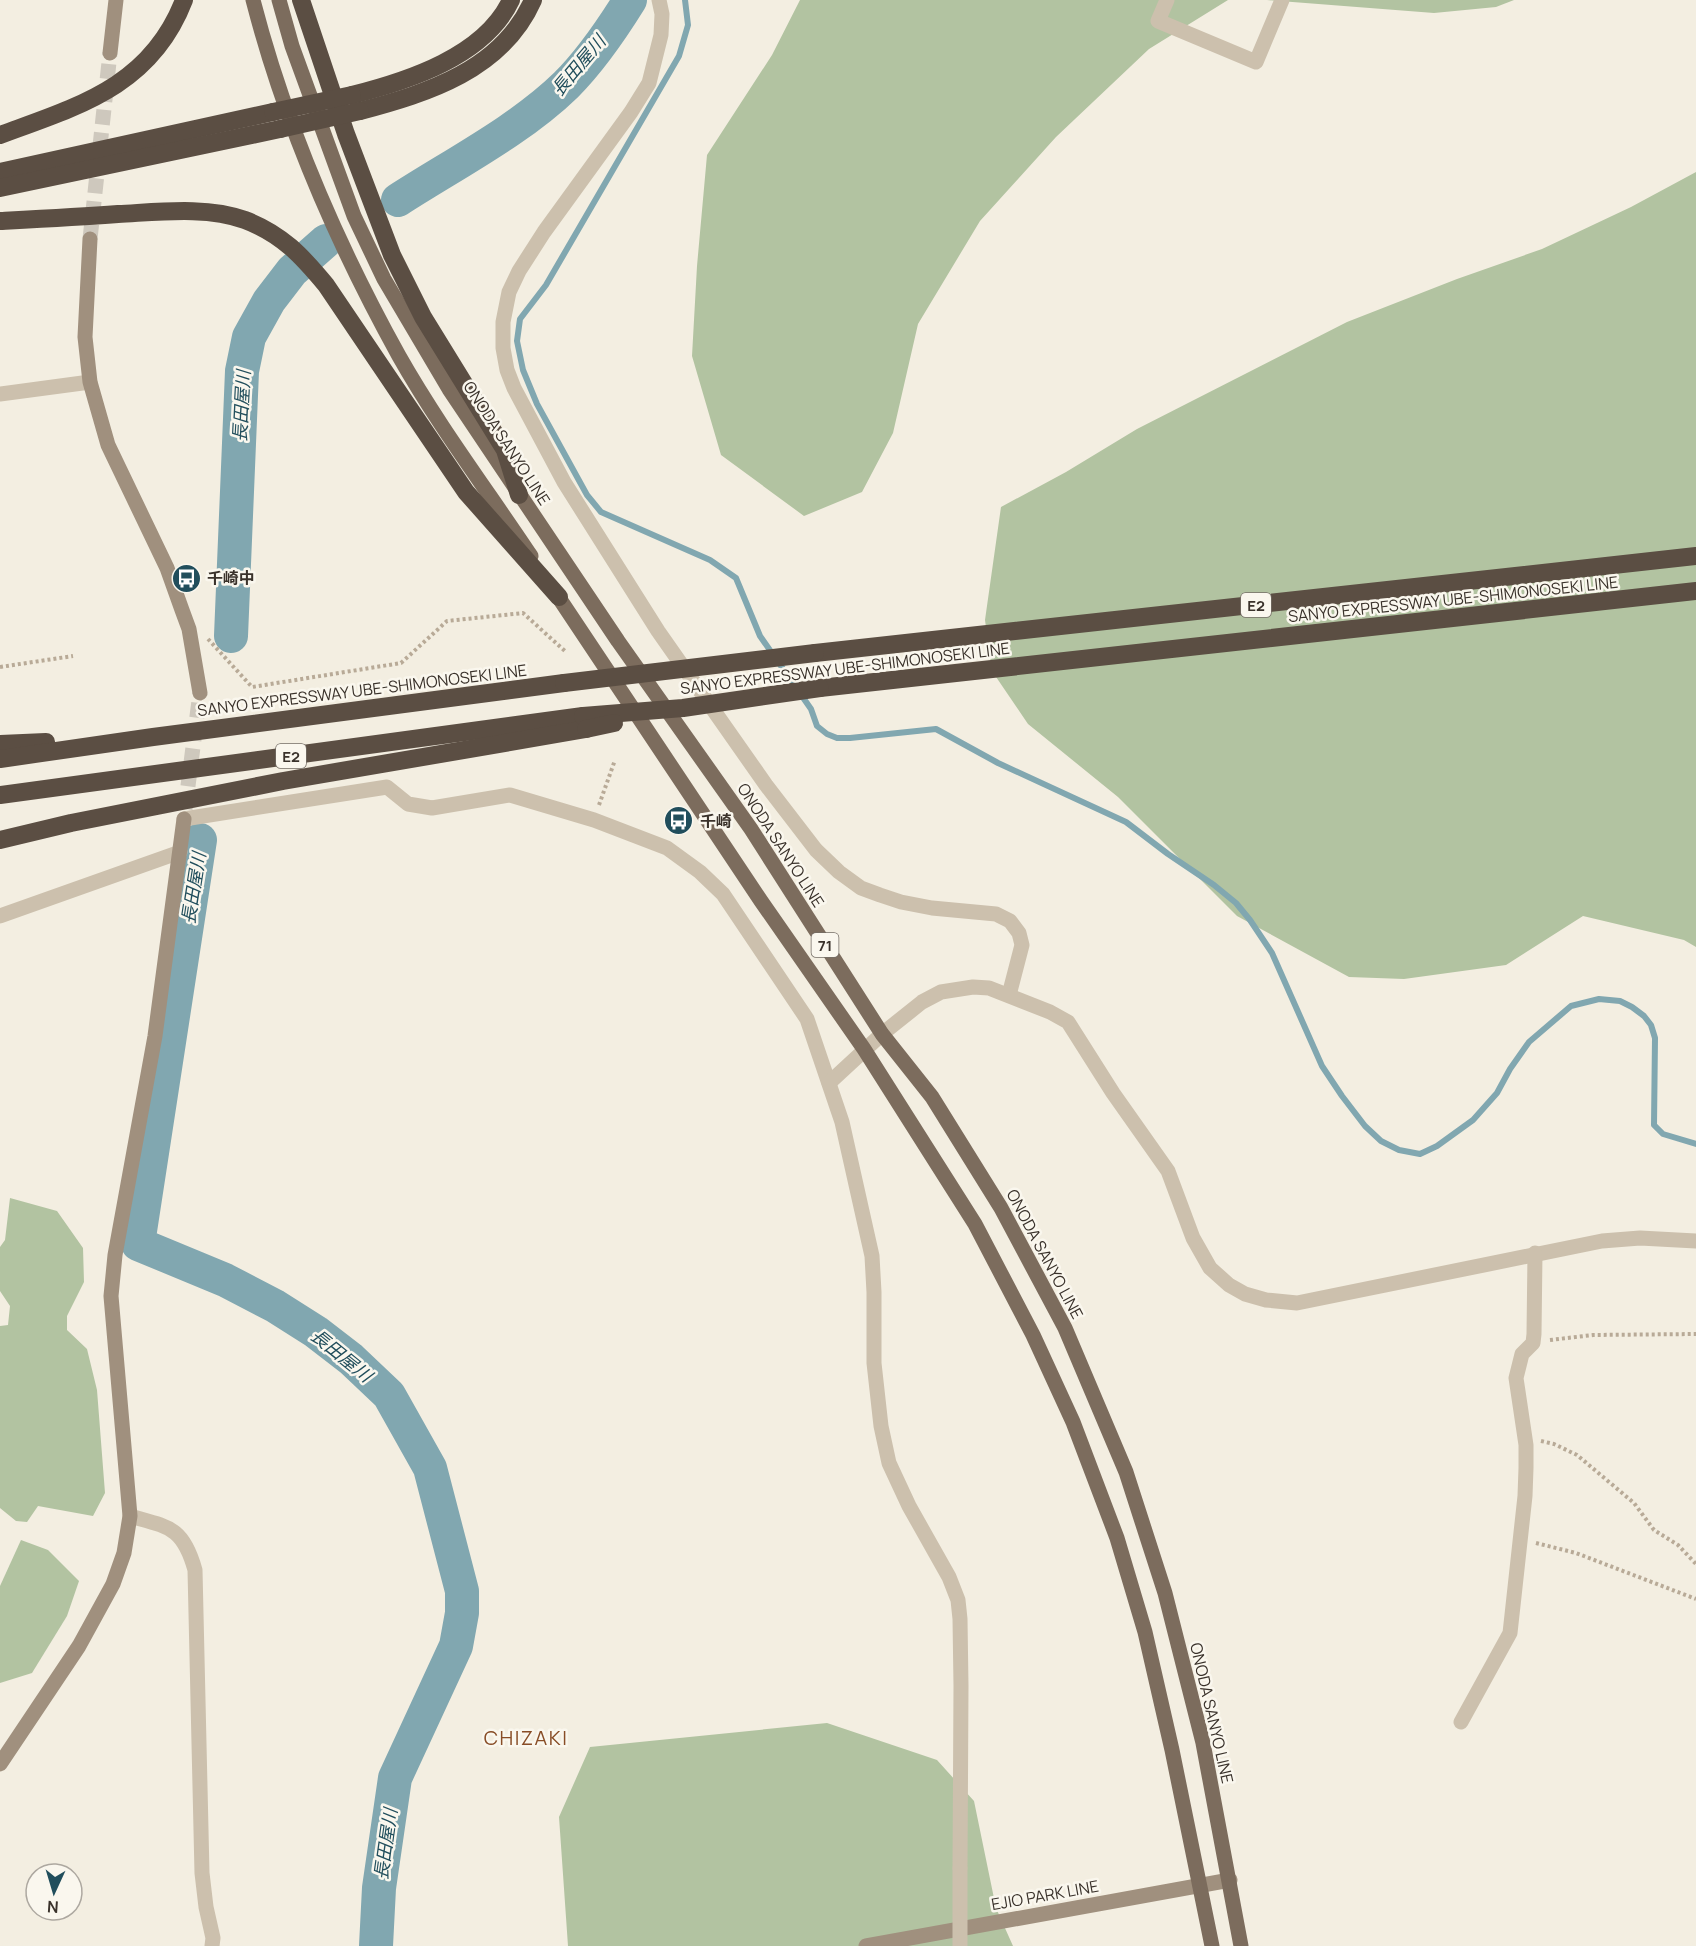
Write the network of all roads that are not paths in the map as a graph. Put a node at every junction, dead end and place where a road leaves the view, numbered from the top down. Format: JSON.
{"nodes":[{"id":1,"x":116,"y":0,"type":"edge"},
{"id":2,"x":184,"y":0,"type":"edge"},
{"id":3,"x":253,"y":0,"type":"edge"},
{"id":4,"x":279,"y":0,"type":"edge"},
{"id":5,"x":301,"y":0,"type":"edge"},
{"id":6,"x":511,"y":0,"type":"edge"},
{"id":7,"x":533,"y":0,"type":"edge"},
{"id":8,"x":659,"y":0,"type":"edge"},
{"id":9,"x":1167,"y":0,"type":"edge"},
{"id":10,"x":1282,"y":0,"type":"edge"},
{"id":11,"x":110,"y":53,"type":"tunnel mouth"},
{"id":12,"x":356,"y":103,"type":"junction"},
{"id":13,"x":0,"y":135,"type":"edge"},
{"id":14,"x":0,"y":172,"type":"edge"},
{"id":15,"x":0,"y":188,"type":"edge"},
{"id":16,"x":0,"y":221,"type":"edge"},
{"id":17,"x":90,"y":239,"type":"tunnel mouth"},
{"id":18,"x":90,"y":381,"type":"junction"},
{"id":19,"x":0,"y":394,"type":"edge"},
{"id":20,"x":519,"y":495,"type":"junction"},
{"id":21,"x":1696,"y":556,"type":"edge"},
{"id":22,"x":1696,"y":591,"type":"edge"},
{"id":23,"x":559,"y":597,"type":"junction"},
{"id":24,"x":200,"y":693,"type":"tunnel mouth"},
{"id":25,"x":584,"y":723,"type":"junction"},
{"id":26,"x":153,"y":737,"type":"junction"},
{"id":27,"x":0,"y":744,"type":"edge"},
{"id":28,"x":0,"y":759,"type":"edge"},
{"id":29,"x":0,"y":795,"type":"edge"},
{"id":30,"x":0,"y":840,"type":"edge"},
{"id":31,"x":180,"y":852,"type":"junction"},
{"id":32,"x":0,"y":915,"type":"edge"},
{"id":33,"x":1009,"y":995,"type":"junction"},
{"id":34,"x":882,"y":1034,"type":"junction"},
{"id":35,"x":864,"y":1049,"type":"junction"},
{"id":36,"x":829,"y":1083,"type":"junction"},
{"id":37,"x":1696,"y":1241,"type":"edge"},
{"id":38,"x":1535,"y":1253,"type":"junction"},
{"id":39,"x":130,"y":1516,"type":"junction"},
{"id":40,"x":1461,"y":1722,"type":"dead end"},
{"id":41,"x":0,"y":1764,"type":"edge"},
{"id":42,"x":1230,"y":1880,"type":"junction"},
{"id":43,"x":1199,"y":1885,"type":"junction"},
{"id":44,"x":212,"y":1946,"type":"edge"},
{"id":45,"x":867,"y":1946,"type":"edge"},
{"id":46,"x":960,"y":1946,"type":"edge"},
{"id":47,"x":1212,"y":1946,"type":"edge"},
{"id":48,"x":1241,"y":1946,"type":"edge"}],
"edges":[{"from":1,"to":11,"type":"street"},
{"from":2,"to":13,"type":"highway"},
{"from":3,"to":23,"type":"main road","number":"71"},
{"from":4,"to":20,"type":"main road","name":"ONODA SANYO LINE","number":"71"},
{"from":5,"to":20,"type":"highway"},
{"from":6,"to":12,"type":"highway"},
{"from":7,"to":12,"type":"highway"},
{"from":8,"to":33,"type":"street"},
{"from":9,"to":10,"type":"street"},
{"from":12,"to":14,"type":"highway","bridge":true},
{"from":12,"to":15,"type":"highway","bridge":true},
{"from":16,"to":23,"type":"highway"},
{"from":17,"to":18,"type":"street"},
{"from":18,"to":19,"type":"street"},
{"from":18,"to":24,"type":"street"},
{"from":20,"to":34,"type":"main road","name":"ONODA SANYO LINE","number":"71"},
{"from":21,"to":26,"type":"highway","name":"SANYO EXPRESSWAY UBE-SHIMONOSEKI LINE","number":"E2","bridge":true},
{"from":22,"to":25,"type":"highway","name":"SANYO EXPRESSWAY UBE-SHIMONOSEKI LINE","number":"E2","bridge":true},
{"from":23,"to":35,"type":"main road","number":"71"},
{"from":25,"to":29,"type":"highway","number":"E2"},
{"from":25,"to":30,"type":"highway"},
{"from":26,"to":27,"type":"highway"},
{"from":26,"to":28,"type":"highway","name":"SANYO EXPRESSWAY UBE-SHIMONOSEKI LINE","number":"E2"},
{"from":31,"to":32,"type":"street"},
{"from":31,"to":36,"type":"street"},
{"from":31,"to":39,"type":"street"},
{"from":33,"to":34,"type":"street"},
{"from":33,"to":38,"type":"street"},
{"from":34,"to":35,"type":"street"},
{"from":34,"to":42,"type":"main road","name":"ONODA SANYO LINE","number":"71"},
{"from":35,"to":36,"type":"street"},
{"from":35,"to":43,"type":"main road","number":"71"},
{"from":36,"to":46,"type":"street","bridge":true},
{"from":37,"to":38,"type":"street"},
{"from":38,"to":40,"type":"street"},
{"from":39,"to":41,"type":"street"},
{"from":39,"to":44,"type":"street"},
{"from":42,"to":43,"type":"street","name":"EJIO PARK LINE"},
{"from":42,"to":48,"type":"main road","name":"ONODA SANYO LINE","number":"71"},
{"from":43,"to":45,"type":"street","name":"EJIO PARK LINE"},
{"from":43,"to":47,"type":"main road","number":"71"}]}
